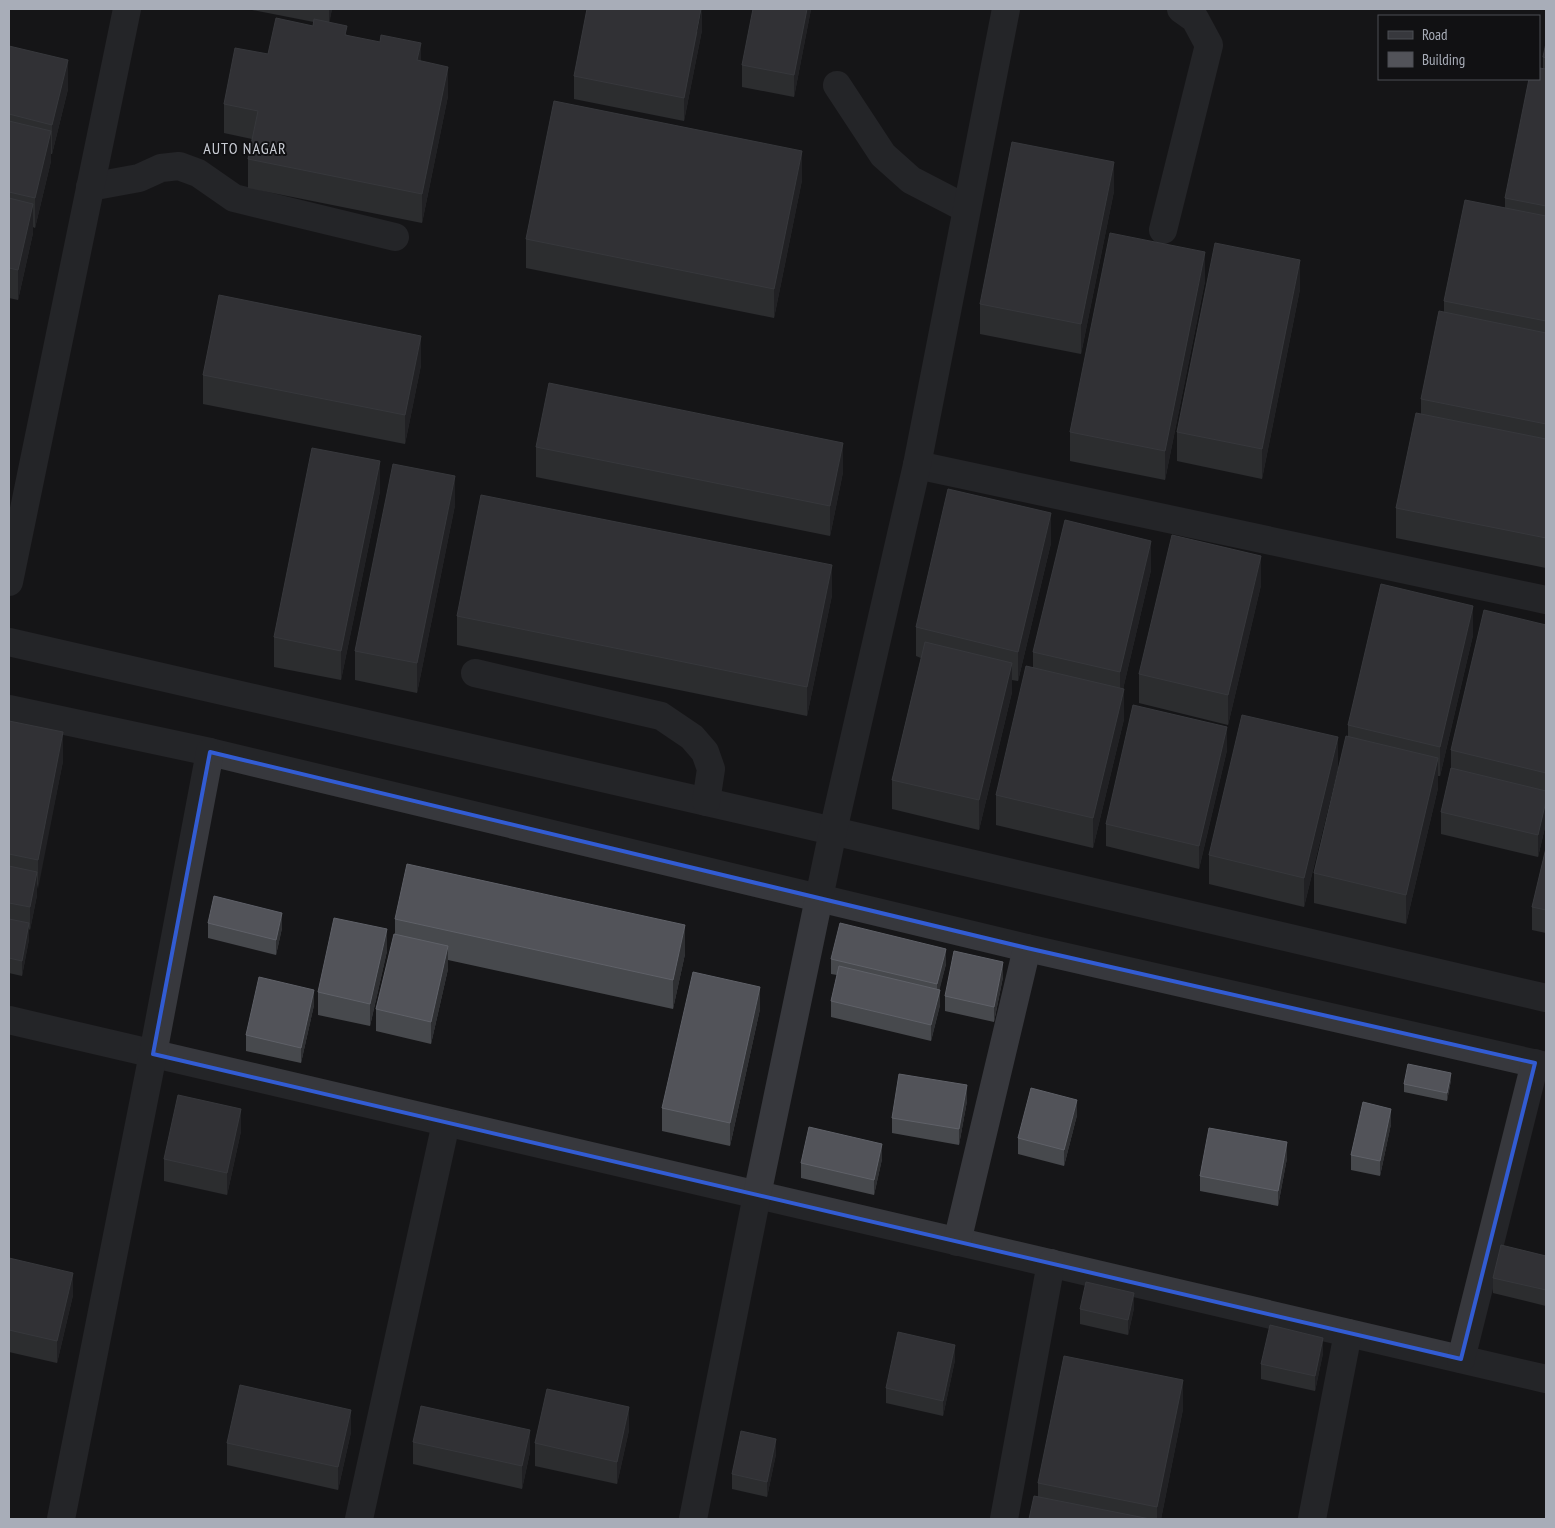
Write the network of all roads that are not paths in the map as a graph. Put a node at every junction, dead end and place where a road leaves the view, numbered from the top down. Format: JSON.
{"nodes":[{"id":1,"x":127,"y":9,"type":"edge"},
{"id":2,"x":1006,"y":9,"type":"edge"},
{"id":3,"x":1181,"y":9,"type":"edge"},
{"id":4,"x":837,"y":85,"type":"dead end"},
{"id":5,"x":90,"y":187,"type":"junction"},
{"id":6,"x":965,"y":208,"type":"junction"},
{"id":7,"x":1163,"y":230,"type":"dead end"},
{"id":8,"x":395,"y":237,"type":"dead end"},
{"id":9,"x":917,"y":465,"type":"junction"},
{"id":10,"x":9,"y":582,"type":"edge"},
{"id":11,"x":1546,"y":600,"type":"edge"},
{"id":12,"x":9,"y":642,"type":"edge"},
{"id":13,"x":475,"y":672,"type":"dead end"},
{"id":14,"x":9,"y":709,"type":"edge"},
{"id":15,"x":210,"y":752,"type":"junction"},
{"id":16,"x":706,"y":802,"type":"junction"},
{"id":17,"x":834,"y":831,"type":"junction"},
{"id":18,"x":820,"y":897,"type":"junction"},
{"id":19,"x":1027,"y":948,"type":"junction"},
{"id":20,"x":1546,"y":998,"type":"edge"},
{"id":21,"x":9,"y":1020,"type":"edge"},
{"id":22,"x":154,"y":1054,"type":"junction"},
{"id":23,"x":1541,"y":1064,"type":"edge"},
{"id":24,"x":446,"y":1123,"type":"junction"},
{"id":25,"x":757,"y":1195,"type":"junction"},
{"id":26,"x":957,"y":1242,"type":"junction"},
{"id":27,"x":1051,"y":1264,"type":"junction"},
{"id":28,"x":1348,"y":1333,"type":"junction"},
{"id":29,"x":1461,"y":1360,"type":"junction"},
{"id":30,"x":1546,"y":1379,"type":"edge"},
{"id":31,"x":61,"y":1519,"type":"edge"},
{"id":32,"x":359,"y":1519,"type":"edge"},
{"id":33,"x":692,"y":1519,"type":"edge"},
{"id":34,"x":1004,"y":1519,"type":"edge"},
{"id":35,"x":1312,"y":1519,"type":"edge"}],
"edges":[{"from":1,"to":5,"type":"street"},
{"from":2,"to":6,"type":"street"},
{"from":3,"to":7,"type":"street"},
{"from":4,"to":6,"type":"street"},
{"from":5,"to":8,"type":"street"},
{"from":5,"to":10,"type":"street"},
{"from":6,"to":9,"type":"street"},
{"from":9,"to":11,"type":"street"},
{"from":9,"to":17,"type":"street"},
{"from":12,"to":16,"type":"street"},
{"from":13,"to":16,"type":"street"},
{"from":14,"to":15,"type":"street"},
{"from":15,"to":18,"type":"street"},
{"from":15,"to":22,"type":"street"},
{"from":16,"to":17,"type":"street"},
{"from":17,"to":18,"type":"street"},
{"from":17,"to":20,"type":"street"},
{"from":18,"to":19,"type":"street"},
{"from":18,"to":25,"type":"street"},
{"from":19,"to":23,"type":"street"},
{"from":19,"to":26,"type":"street"},
{"from":21,"to":22,"type":"street"},
{"from":22,"to":24,"type":"street"},
{"from":22,"to":31,"type":"street"},
{"from":23,"to":29,"type":"street"},
{"from":24,"to":25,"type":"street"},
{"from":24,"to":32,"type":"street"},
{"from":25,"to":26,"type":"street"},
{"from":25,"to":33,"type":"street"},
{"from":26,"to":27,"type":"street"},
{"from":27,"to":28,"type":"street"},
{"from":27,"to":34,"type":"street"},
{"from":28,"to":29,"type":"street"},
{"from":28,"to":35,"type":"street"},
{"from":29,"to":30,"type":"street"}]}
